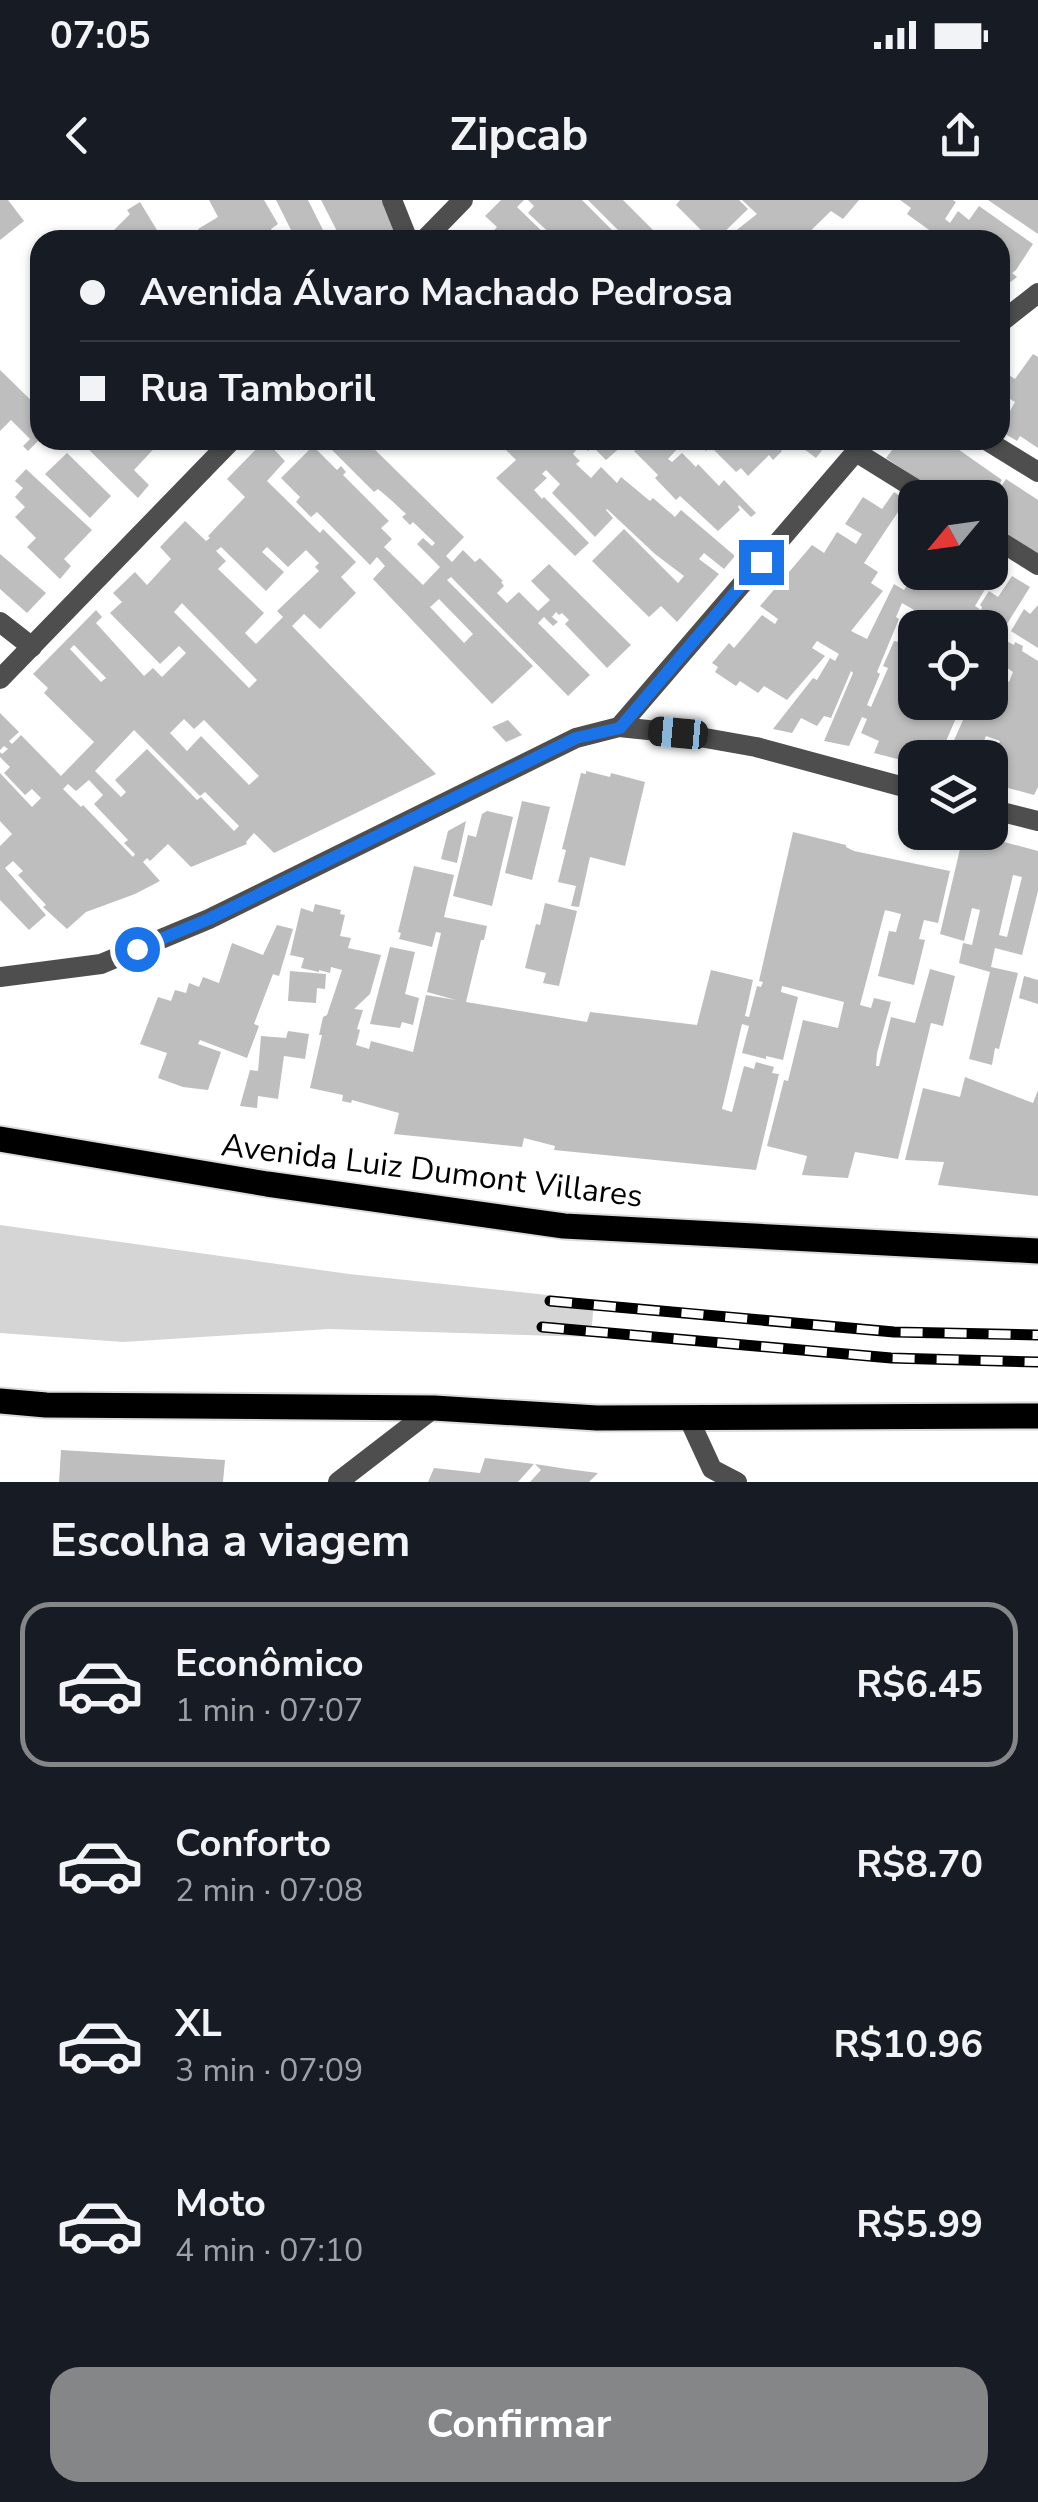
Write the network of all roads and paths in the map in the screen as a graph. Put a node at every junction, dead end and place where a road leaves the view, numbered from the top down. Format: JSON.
{"nodes":[{"id":1,"x":392,"y":200,"type":"edge"},
{"id":2,"x":463,"y":200,"type":"edge"},
{"id":3,"x":404,"y":230,"type":"edge"},
{"id":4,"x":434,"y":230,"type":"edge"},
{"id":5,"x":1038,"y":293,"type":"edge"},
{"id":6,"x":1010,"y":315,"type":"edge"},
{"id":7,"x":222,"y":450,"type":"edge"},
{"id":8,"x":858,"y":450,"type":"edge"},
{"id":9,"x":866,"y":450,"type":"edge"},
{"id":10,"x":1002,"y":450,"type":"edge"},
{"id":11,"x":1038,"y":472,"type":"edge"},
{"id":12,"x":906,"y":480,"type":"edge"},
{"id":13,"x":1008,"y":546,"type":"edge"},
{"id":14,"x":1038,"y":565,"type":"edge"},
{"id":15,"x":0,"y":622,"type":"edge"},
{"id":16,"x":32,"y":647,"type":"junction"},
{"id":17,"x":0,"y":680,"type":"edge"},
{"id":18,"x":620,"y":728,"type":"junction"},
{"id":19,"x":898,"y":785,"type":"edge"},
{"id":20,"x":1008,"y":813,"type":"edge"},
{"id":21,"x":1038,"y":821,"type":"edge"},
{"id":22,"x":0,"y":977,"type":"edge"},
{"id":23,"x":0,"y":1139,"type":"edge"},
{"id":24,"x":1038,"y":1251,"type":"edge"},
{"id":25,"x":0,"y":1401,"type":"edge"},
{"id":26,"x":434,"y":1408,"type":"junction"},
{"id":27,"x":1038,"y":1416,"type":"edge"},
{"id":28,"x":688,"y":1418,"type":"junction"},
{"id":29,"x":338,"y":1482,"type":"edge"},
{"id":30,"x":737,"y":1482,"type":"edge"}],
"edges":[{"from":1,"to":3,"type":"street"},
{"from":2,"to":4,"type":"street"},
{"from":5,"to":6,"type":"street"},
{"from":7,"to":16,"type":"street"},
{"from":8,"to":18,"type":"street"},
{"from":9,"to":12,"type":"street"},
{"from":10,"to":11,"type":"street"},
{"from":13,"to":14,"type":"street"},
{"from":15,"to":16,"type":"street"},
{"from":16,"to":17,"type":"street"},
{"from":18,"to":19,"type":"street"},
{"from":18,"to":22,"type":"street"},
{"from":20,"to":21,"type":"street"},
{"from":23,"to":24,"type":"main road","name":"Avenida Luiz Dumont Villares"},
{"from":25,"to":26,"type":"main road"},
{"from":26,"to":28,"type":"main road"},
{"from":26,"to":29,"type":"street"},
{"from":27,"to":28,"type":"main road"},
{"from":28,"to":30,"type":"street"}]}
